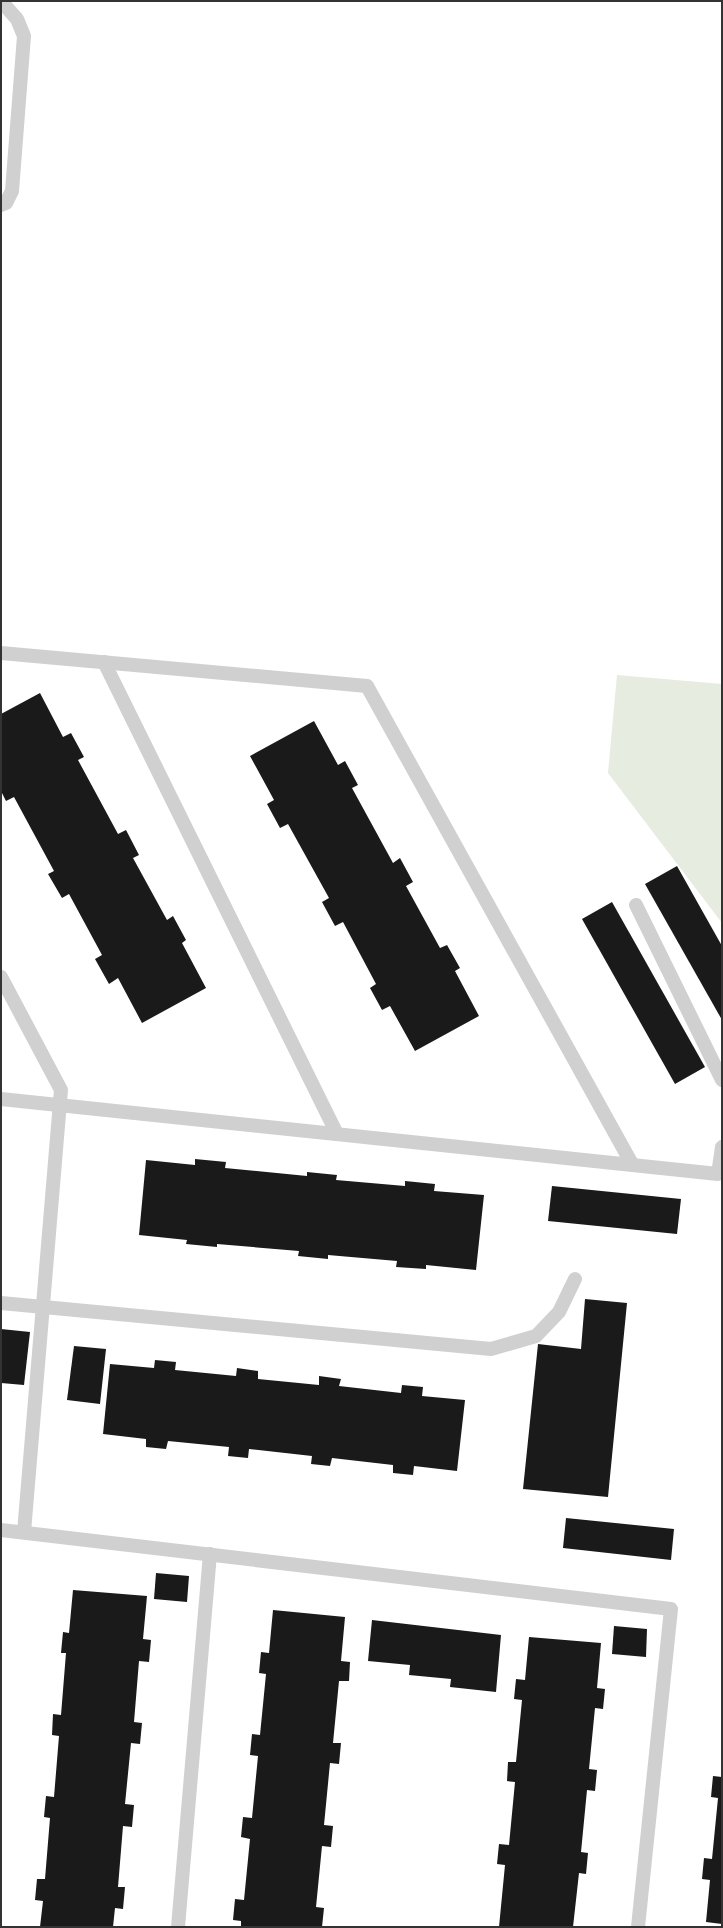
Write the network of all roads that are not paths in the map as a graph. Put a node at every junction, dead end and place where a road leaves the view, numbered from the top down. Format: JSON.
{"nodes":[{"id":1,"x":1,"y":1,"type":"edge"},
{"id":2,"x":1,"y":205,"type":"edge"},
{"id":3,"x":1,"y":652,"type":"edge"},
{"id":4,"x":104,"y":662,"type":"junction"},
{"id":5,"x":636,"y":904,"type":"dead end"},
{"id":6,"x":1,"y":977,"type":"edge"},
{"id":7,"x":722,"y":1080,"type":"edge"},
{"id":8,"x":1,"y":1098,"type":"edge"},
{"id":9,"x":60,"y":1106,"type":"junction"},
{"id":10,"x":337,"y":1134,"type":"junction"},
{"id":11,"x":722,"y":1147,"type":"edge"},
{"id":12,"x":632,"y":1164,"type":"junction"},
{"id":13,"x":575,"y":1279,"type":"dead end"},
{"id":14,"x":1,"y":1303,"type":"edge"},
{"id":15,"x":42,"y":1308,"type":"junction"},
{"id":16,"x":1,"y":1530,"type":"edge"},
{"id":17,"x":24,"y":1532,"type":"junction"},
{"id":18,"x":210,"y":1554,"type":"junction"},
{"id":19,"x":178,"y":1927,"type":"edge"},
{"id":20,"x":638,"y":1927,"type":"edge"}],
"edges":[{"from":1,"to":2,"type":"lane"},
{"from":3,"to":4,"type":"lane"},
{"from":4,"to":10,"type":"lane"},
{"from":4,"to":12,"type":"lane"},
{"from":5,"to":7,"type":"lane"},
{"from":6,"to":9,"type":"lane"},
{"from":8,"to":9,"type":"lane"},
{"from":9,"to":10,"type":"lane"},
{"from":9,"to":15,"type":"lane"},
{"from":10,"to":12,"type":"lane"},
{"from":11,"to":12,"type":"lane"},
{"from":13,"to":15,"type":"lane"},
{"from":14,"to":15,"type":"lane"},
{"from":15,"to":17,"type":"lane"},
{"from":16,"to":17,"type":"lane"},
{"from":17,"to":18,"type":"lane"},
{"from":18,"to":19,"type":"lane"},
{"from":18,"to":20,"type":"lane"}]}
